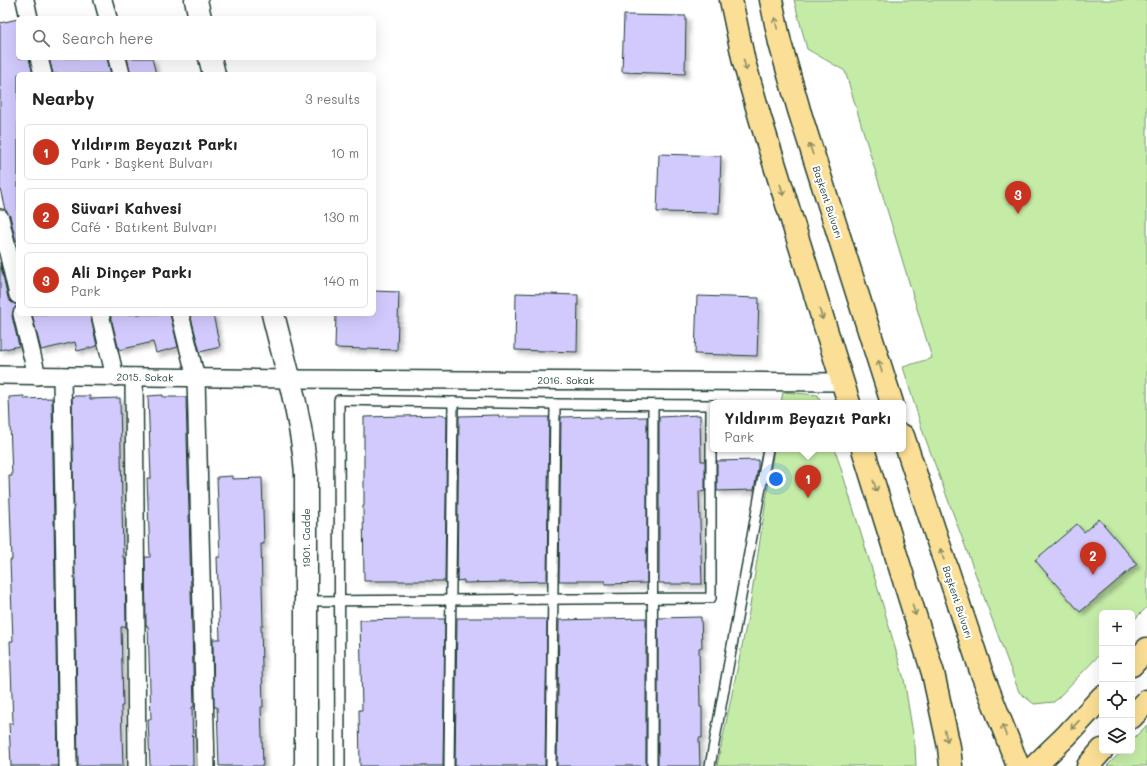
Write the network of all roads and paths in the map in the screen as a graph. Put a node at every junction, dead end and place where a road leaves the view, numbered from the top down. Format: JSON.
{"nodes":[{"id":1,"x":25,"y":0,"type":"edge"},
{"id":2,"x":103,"y":0,"type":"edge"},
{"id":3,"x":196,"y":0,"type":"edge"},
{"id":4,"x":731,"y":0,"type":"edge"},
{"id":5,"x":771,"y":0,"type":"edge"},
{"id":6,"x":29,"y":16,"type":"edge"},
{"id":7,"x":107,"y":16,"type":"edge"},
{"id":8,"x":200,"y":16,"type":"edge"},
{"id":9,"x":40,"y":60,"type":"edge"},
{"id":10,"x":118,"y":60,"type":"edge"},
{"id":11,"x":210,"y":60,"type":"edge"},
{"id":12,"x":42,"y":72,"type":"edge"},
{"id":13,"x":120,"y":72,"type":"edge"},
{"id":14,"x":214,"y":72,"type":"edge"},
{"id":15,"x":0,"y":218,"type":"edge"},
{"id":16,"x":16,"y":286,"type":"edge"},
{"id":17,"x":22,"y":316,"type":"edge"},
{"id":18,"x":101,"y":316,"type":"edge"},
{"id":19,"x":180,"y":316,"type":"edge"},
{"id":20,"x":273,"y":316,"type":"edge"},
{"id":21,"x":0,"y":375,"type":"edge"},
{"id":22,"x":37,"y":376,"type":"junction"},
{"id":23,"x":62,"y":376,"type":"junction"},
{"id":24,"x":116,"y":377,"type":"junction"},
{"id":25,"x":134,"y":377,"type":"junction"},
{"id":26,"x":196,"y":378,"type":"junction"},
{"id":27,"x":289,"y":379,"type":"junction"},
{"id":28,"x":842,"y":382,"type":"junction"},
{"id":29,"x":848,"y":400,"type":"edge"},
{"id":30,"x":891,"y":400,"type":"edge"},
{"id":31,"x":453,"y":402,"type":"junction"},
{"id":32,"x":555,"y":404,"type":"junction"},
{"id":33,"x":653,"y":404,"type":"junction"},
{"id":34,"x":710,"y":405,"type":"edge"},
{"id":35,"x":906,"y":445,"type":"edge"},
{"id":36,"x":712,"y":452,"type":"edge"},
{"id":37,"x":767,"y":452,"type":"edge"},
{"id":38,"x":864,"y":452,"type":"edge"},
{"id":39,"x":652,"y":598,"type":"junction"},
{"id":40,"x":552,"y":599,"type":"junction"},
{"id":41,"x":340,"y":600,"type":"junction"},
{"id":42,"x":451,"y":600,"type":"junction"},
{"id":43,"x":306,"y":601,"type":"junction"},
{"id":44,"x":1147,"y":649,"type":"edge"},
{"id":45,"x":1135,"y":662,"type":"edge"},
{"id":46,"x":1099,"y":700,"type":"edge"},
{"id":47,"x":1147,"y":701,"type":"edge"},
{"id":48,"x":1135,"y":714,"type":"edge"},
{"id":49,"x":1099,"y":753,"type":"edge"},
{"id":50,"x":68,"y":766,"type":"edge"},
{"id":51,"x":137,"y":766,"type":"edge"},
{"id":52,"x":206,"y":766,"type":"edge"},
{"id":53,"x":306,"y":766,"type":"edge"},
{"id":54,"x":340,"y":766,"type":"edge"},
{"id":55,"x":449,"y":766,"type":"edge"},
{"id":56,"x":552,"y":766,"type":"edge"},
{"id":57,"x":652,"y":766,"type":"edge"},
{"id":58,"x":710,"y":766,"type":"edge"},
{"id":59,"x":951,"y":766,"type":"edge"},
{"id":60,"x":1018,"y":766,"type":"edge"},
{"id":61,"x":1035,"y":766,"type":"edge"},
{"id":62,"x":1088,"y":766,"type":"edge"}],
"edges":[{"from":1,"to":6,"type":"street"},
{"from":2,"to":7,"type":"street"},
{"from":3,"to":8,"type":"street"},
{"from":4,"to":28,"type":"main road","one_way":true},
{"from":30,"to":5,"type":"main road","name":"Başkent Bulvarı","one_way":true},
{"from":9,"to":12,"type":"street"},
{"from":10,"to":13,"type":"street"},
{"from":11,"to":14,"type":"street"},
{"from":15,"to":16,"type":"street"},
{"from":17,"to":22,"type":"street"},
{"from":18,"to":24,"type":"street"},
{"from":19,"to":26,"type":"street"},
{"from":20,"to":27,"type":"street","name":"1901. Cadde"},
{"from":21,"to":22,"type":"street","name":"2015. Sokak"},
{"from":22,"to":23,"type":"street","name":"2015. Sokak"},
{"from":23,"to":24,"type":"street","name":"2015. Sokak"},
{"from":23,"to":50,"type":"street"},
{"from":24,"to":25,"type":"street","name":"2015. Sokak"},
{"from":25,"to":26,"type":"street","name":"2015. Sokak"},
{"from":25,"to":51,"type":"street"},
{"from":26,"to":27,"type":"street","name":"2015. Sokak"},
{"from":26,"to":52,"type":"street"},
{"from":27,"to":28,"type":"street","name":"2016. Sokak"},
{"from":27,"to":43,"type":"street","name":"1901. Cadde"},
{"from":28,"to":29,"type":"main road"},
{"from":31,"to":32,"type":"lane"},
{"from":31,"to":41,"type":"lane"},
{"from":31,"to":42,"type":"lane"},
{"from":32,"to":33,"type":"lane"},
{"from":32,"to":40,"type":"lane"},
{"from":33,"to":34,"type":"lane"},
{"from":33,"to":39,"type":"lane"},
{"from":60,"to":35,"type":"main road","name":"Başkent Bulvarı","one_way":true},
{"from":36,"to":39,"type":"lane"},
{"from":37,"to":58,"type":"lane"},
{"from":38,"to":59,"type":"main road","one_way":true},
{"from":39,"to":40,"type":"lane"},
{"from":39,"to":57,"type":"lane"},
{"from":40,"to":42,"type":"lane"},
{"from":40,"to":56,"type":"lane"},
{"from":41,"to":42,"type":"lane"},
{"from":41,"to":43,"type":"lane"},
{"from":41,"to":54,"type":"lane"},
{"from":42,"to":55,"type":"lane"},
{"from":43,"to":53,"type":"street","name":"1901. Cadde"},
{"from":44,"to":45,"type":"main road"},
{"from":46,"to":61,"type":"main road","one_way":true},
{"from":47,"to":48,"type":"main road"},
{"from":49,"to":62,"type":"main road"}]}
